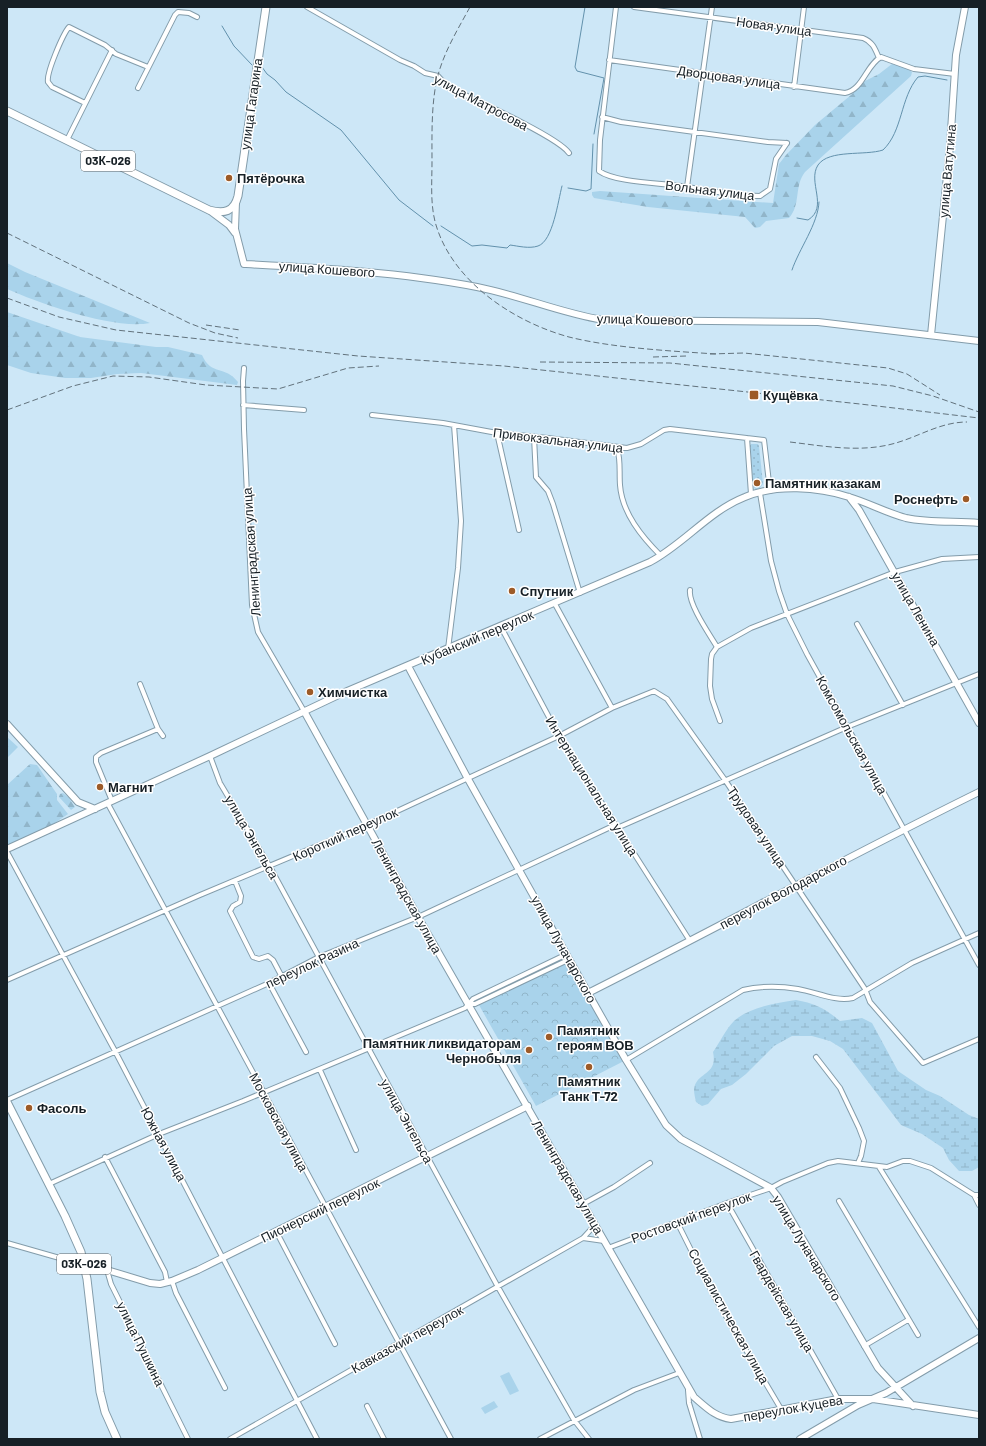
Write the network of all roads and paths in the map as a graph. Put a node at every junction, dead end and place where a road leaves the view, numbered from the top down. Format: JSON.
{"nodes":[{"id":1,"x":266,"y":7,"type":"edge"},
{"id":2,"x":307,"y":7,"type":"edge"},
{"id":3,"x":616,"y":7,"type":"edge"},
{"id":4,"x":634,"y":7,"type":"edge"},
{"id":5,"x":712,"y":7,"type":"edge"},
{"id":6,"x":804,"y":7,"type":"edge"},
{"id":7,"x":966,"y":7,"type":"edge"},
{"id":8,"x":711,"y":16,"type":"junction"},
{"id":9,"x":197,"y":18,"type":"dead end"},
{"id":10,"x":802,"y":30,"type":"junction"},
{"id":11,"x":112,"y":50,"type":"junction"},
{"id":12,"x":879,"y":58,"type":"junction"},
{"id":13,"x":609,"y":60,"type":"junction"},
{"id":14,"x":148,"y":67,"type":"junction"},
{"id":15,"x":702,"y":73,"type":"junction"},
{"id":16,"x":955,"y":74,"type":"junction"},
{"id":17,"x":794,"y":87,"type":"junction"},
{"id":18,"x":138,"y":88,"type":"dead end"},
{"id":19,"x":86,"y":104,"type":"junction"},
{"id":20,"x":7,"y":111,"type":"edge"},
{"id":21,"x":602,"y":117,"type":"junction"},
{"id":22,"x":694,"y":132,"type":"junction"},
{"id":23,"x":67,"y":140,"type":"junction"},
{"id":24,"x":568,"y":153,"type":"dead end"},
{"id":25,"x":687,"y":187,"type":"junction"},
{"id":26,"x":236,"y":201,"type":"junction"},
{"id":27,"x":209,"y":210,"type":"junction"},
{"id":28,"x":236,"y":234,"type":"junction"},
{"id":29,"x":244,"y":264,"type":"joint"},
{"id":30,"x":930,"y":334,"type":"junction"},
{"id":31,"x":979,"y":341,"type":"edge"},
{"id":32,"x":244,"y":368,"type":"dead end"},
{"id":33,"x":243,"y":405,"type":"junction"},
{"id":34,"x":304,"y":410,"type":"dead end"},
{"id":35,"x":372,"y":415,"type":"dead end"},
{"id":36,"x":454,"y":425,"type":"junction"},
{"id":37,"x":497,"y":433,"type":"junction"},
{"id":38,"x":534,"y":437,"type":"junction"},
{"id":39,"x":747,"y":438,"type":"junction"},
{"id":40,"x":617,"y":448,"type":"junction"},
{"id":41,"x":770,"y":491,"type":"junction"},
{"id":42,"x":760,"y":492,"type":"junction"},
{"id":43,"x":751,"y":494,"type":"junction"},
{"id":44,"x":849,"y":497,"type":"junction"},
{"id":45,"x":979,"y":523,"type":"edge"},
{"id":46,"x":519,"y":530,"type":"dead end"},
{"id":47,"x":661,"y":556,"type":"junction"},
{"id":48,"x":979,"y":557,"type":"edge"},
{"id":49,"x":895,"y":572,"type":"junction"},
{"id":50,"x":690,"y":590,"type":"dead end"},
{"id":51,"x":580,"y":593,"type":"junction"},
{"id":52,"x":555,"y":604,"type":"junction"},
{"id":53,"x":787,"y":614,"type":"junction"},
{"id":54,"x":857,"y":624,"type":"dead end"},
{"id":55,"x":501,"y":627,"type":"junction"},
{"id":56,"x":717,"y":647,"type":"junction"},
{"id":57,"x":448,"y":650,"type":"junction"},
{"id":58,"x":408,"y":666,"type":"junction"},
{"id":59,"x":979,"y":674,"type":"edge"},
{"id":60,"x":958,"y":683,"type":"junction"},
{"id":61,"x":140,"y":684,"type":"dead end"},
{"id":62,"x":658,"y":692,"type":"joint"},
{"id":63,"x":903,"y":705,"type":"junction"},
{"id":64,"x":612,"y":708,"type":"junction"},
{"id":65,"x":304,"y":711,"type":"junction"},
{"id":66,"x":720,"y":722,"type":"dead end"},
{"id":67,"x":979,"y":723,"type":"edge"},
{"id":68,"x":7,"y":724,"type":"edge"},
{"id":69,"x":847,"y":727,"type":"junction"},
{"id":70,"x":158,"y":729,"type":"junction"},
{"id":71,"x":162,"y":736,"type":"dead end"},
{"id":72,"x":559,"y":736,"type":"junction"},
{"id":73,"x":210,"y":756,"type":"junction"},
{"id":74,"x":468,"y":779,"type":"junction"},
{"id":75,"x":725,"y":780,"type":"junction"},
{"id":76,"x":979,"y":792,"type":"edge"},
{"id":77,"x":110,"y":803,"type":"junction"},
{"id":78,"x":95,"y":809,"type":"junction"},
{"id":79,"x":367,"y":825,"type":"junction"},
{"id":80,"x":616,"y":826,"type":"junction"},
{"id":81,"x":905,"y":829,"type":"junction"},
{"id":82,"x":7,"y":849,"type":"edge"},
{"id":83,"x":7,"y":852,"type":"edge"},
{"id":84,"x":270,"y":867,"type":"junction"},
{"id":85,"x":519,"y":870,"type":"junction"},
{"id":86,"x":235,"y":881,"type":"junction"},
{"id":87,"x":796,"y":885,"type":"junction"},
{"id":88,"x":165,"y":911,"type":"junction"},
{"id":89,"x":418,"y":917,"type":"junction"},
{"id":90,"x":979,"y":933,"type":"edge"},
{"id":91,"x":964,"y":939,"type":"junction"},
{"id":92,"x":690,"y":941,"type":"junction"},
{"id":93,"x":63,"y":956,"type":"junction"},
{"id":94,"x":319,"y":957,"type":"junction"},
{"id":95,"x":568,"y":957,"type":"junction"},
{"id":96,"x":979,"y":965,"type":"edge"},
{"id":97,"x":282,"y":977,"type":"junction"},
{"id":98,"x":7,"y":980,"type":"edge"},
{"id":99,"x":269,"y":983,"type":"junction"},
{"id":100,"x":865,"y":989,"type":"junction"},
{"id":101,"x":588,"y":993,"type":"junction"},
{"id":102,"x":468,"y":1004,"type":"junction"},
{"id":103,"x":217,"y":1006,"type":"junction"},
{"id":104,"x":979,"y":1039,"type":"edge"},
{"id":105,"x":367,"y":1049,"type":"junction"},
{"id":106,"x":115,"y":1051,"type":"junction"},
{"id":107,"x":306,"y":1052,"type":"dead end"},
{"id":108,"x":816,"y":1057,"type":"dead end"},
{"id":109,"x":626,"y":1060,"type":"junction"},
{"id":110,"x":320,"y":1070,"type":"junction"},
{"id":111,"x":263,"y":1092,"type":"junction"},
{"id":112,"x":7,"y":1101,"type":"edge"},
{"id":113,"x":528,"y":1106,"type":"junction"},
{"id":114,"x":158,"y":1134,"type":"junction"},
{"id":115,"x":356,"y":1150,"type":"dead end"},
{"id":116,"x":105,"y":1157,"type":"junction"},
{"id":117,"x":427,"y":1157,"type":"junction"},
{"id":118,"x":650,"y":1163,"type":"dead end"},
{"id":119,"x":858,"y":1163,"type":"junction"},
{"id":120,"x":879,"y":1166,"type":"junction"},
{"id":121,"x":49,"y":1184,"type":"junction"},
{"id":122,"x":771,"y":1188,"type":"junction"},
{"id":123,"x":974,"y":1195,"type":"junction"},
{"id":124,"x":979,"y":1195,"type":"edge"},
{"id":125,"x":839,"y":1201,"type":"dead end"},
{"id":126,"x":727,"y":1203,"type":"junction"},
{"id":127,"x":583,"y":1204,"type":"junction"},
{"id":128,"x":979,"y":1205,"type":"edge"},
{"id":129,"x":325,"y":1208,"type":"junction"},
{"id":130,"x":677,"y":1222,"type":"junction"},
{"id":131,"x":595,"y":1225,"type":"junction"},
{"id":132,"x":276,"y":1231,"type":"junction"},
{"id":133,"x":584,"y":1238,"type":"junction"},
{"id":134,"x":604,"y":1241,"type":"junction"},
{"id":135,"x":7,"y":1243,"type":"edge"},
{"id":136,"x":608,"y":1248,"type":"junction"},
{"id":137,"x":224,"y":1257,"type":"junction"},
{"id":138,"x":84,"y":1265,"type":"junction"},
{"id":139,"x":107,"y":1270,"type":"junction"},
{"id":140,"x":170,"y":1281,"type":"junction"},
{"id":141,"x":498,"y":1287,"type":"junction"},
{"id":142,"x":908,"y":1320,"type":"junction"},
{"id":143,"x":979,"y":1327,"type":"edge"},
{"id":144,"x":918,"y":1335,"type":"dead end"},
{"id":145,"x":979,"y":1338,"type":"edge"},
{"id":146,"x":335,"y":1344,"type":"dead end"},
{"id":147,"x":398,"y":1344,"type":"junction"},
{"id":148,"x":864,"y":1346,"type":"junction"},
{"id":149,"x":678,"y":1373,"type":"junction"},
{"id":150,"x":225,"y":1388,"type":"dead end"},
{"id":151,"x":894,"y":1388,"type":"junction"},
{"id":152,"x":688,"y":1390,"type":"junction"},
{"id":153,"x":838,"y":1399,"type":"junction"},
{"id":154,"x":873,"y":1399,"type":"junction"},
{"id":155,"x":297,"y":1400,"type":"junction"},
{"id":156,"x":367,"y":1406,"type":"dead end"},
{"id":157,"x":913,"y":1406,"type":"junction"},
{"id":158,"x":781,"y":1409,"type":"junction"},
{"id":159,"x":714,"y":1414,"type":"joint"},
{"id":160,"x":979,"y":1416,"type":"edge"},
{"id":161,"x":574,"y":1420,"type":"junction"},
{"id":162,"x":116,"y":1439,"type":"edge"},
{"id":163,"x":188,"y":1439,"type":"edge"},
{"id":164,"x":230,"y":1439,"type":"edge"},
{"id":165,"x":317,"y":1439,"type":"edge"},
{"id":166,"x":384,"y":1439,"type":"edge"},
{"id":167,"x":451,"y":1439,"type":"edge"},
{"id":168,"x":540,"y":1439,"type":"edge"},
{"id":169,"x":588,"y":1439,"type":"edge"},
{"id":170,"x":700,"y":1439,"type":"edge"},
{"id":171,"x":800,"y":1439,"type":"edge"}],
"edges":[{"from":1,"to":26,"type":"main road","name":"улица Гагарина"},
{"from":2,"to":24,"type":"street","name":"улица Матросова"},
{"from":3,"to":13,"type":"street"},
{"from":4,"to":8,"type":"street","name":"Новая улица"},
{"from":5,"to":8,"type":"street"},
{"from":6,"to":10,"type":"street"},
{"from":7,"to":16,"type":"street","name":"улица Ватутина"},
{"from":8,"to":10,"type":"street","name":"Новая улица"},
{"from":8,"to":15,"type":"street"},
{"from":9,"to":14,"type":"street"},
{"from":10,"to":12,"type":"street","name":"Новая улица"},
{"from":10,"to":17,"type":"street"},
{"from":11,"to":14,"type":"street"},
{"from":11,"to":19,"type":"street"},
{"from":11,"to":19,"type":"street"},
{"from":12,"to":16,"type":"street"},
{"from":12,"to":17,"type":"street","name":"Дворцовая улица"},
{"from":13,"to":15,"type":"street","name":"Дворцовая улица"},
{"from":13,"to":21,"type":"street"},
{"from":14,"to":18,"type":"street"},
{"from":15,"to":17,"type":"street","name":"Дворцовая улица"},
{"from":15,"to":22,"type":"street"},
{"from":16,"to":30,"type":"street","name":"улица Ватутина"},
{"from":19,"to":23,"type":"street"},
{"from":20,"to":23,"type":"main road","number":"03К-026"},
{"from":21,"to":22,"type":"street"},
{"from":21,"to":25,"type":"street","name":"Вольная улица"},
{"from":22,"to":25,"type":"street"},
{"from":22,"to":25,"type":"street","name":"Вольная улица"},
{"from":23,"to":27,"type":"main road","number":"03К-026"},
{"from":26,"to":27,"type":"main road","number":"03К-026"},
{"from":26,"to":28,"type":"street","name":"улица Гагарина"},
{"from":27,"to":28,"type":"street"},
{"from":28,"to":29,"type":"street","name":"улица Гагарина"},
{"from":29,"to":30,"type":"street","name":"улица Кошевого"},
{"from":30,"to":31,"type":"street","name":"улица Кошевого"},
{"from":32,"to":33,"type":"street","name":"Ленинградская улица"},
{"from":33,"to":34,"type":"street"},
{"from":33,"to":65,"type":"street","name":"Ленинградская улица"},
{"from":35,"to":36,"type":"street","name":"Привокзальная улица"},
{"from":36,"to":37,"type":"street","name":"Привокзальная улица"},
{"from":36,"to":57,"type":"street"},
{"from":37,"to":38,"type":"street","name":"Привокзальная улица"},
{"from":37,"to":46,"type":"street"},
{"from":38,"to":40,"type":"street","name":"Привокзальная улица"},
{"from":38,"to":51,"type":"street"},
{"from":39,"to":40,"type":"street","name":"Привокзальная улица"},
{"from":39,"to":41,"type":"street","name":"Привокзальная улица"},
{"from":39,"to":43,"type":"street"},
{"from":40,"to":47,"type":"street"},
{"from":41,"to":42,"type":"street","name":"Кубанский переулок"},
{"from":41,"to":44,"type":"street","name":"Кубанский переулок"},
{"from":42,"to":43,"type":"street","name":"Кубанский переулок"},
{"from":42,"to":53,"type":"street","name":"Комсомольская улица"},
{"from":43,"to":47,"type":"street","name":"Кубанский переулок"},
{"from":44,"to":45,"type":"street","name":"Кубанский переулок"},
{"from":44,"to":49,"type":"street","name":"улица Ленина"},
{"from":47,"to":51,"type":"street","name":"Кубанский переулок"},
{"from":48,"to":49,"type":"street"},
{"from":49,"to":53,"type":"street"},
{"from":49,"to":60,"type":"street","name":"улица Ленина"},
{"from":50,"to":56,"type":"street"},
{"from":51,"to":52,"type":"street","name":"Кубанский переулок"},
{"from":52,"to":55,"type":"street","name":"Кубанский переулок"},
{"from":52,"to":64,"type":"street"},
{"from":53,"to":56,"type":"street"},
{"from":53,"to":69,"type":"street","name":"Комсомольская улица"},
{"from":54,"to":63,"type":"street"},
{"from":55,"to":57,"type":"street","name":"Кубанский переулок"},
{"from":55,"to":72,"type":"street","name":"Интернациональная улица"},
{"from":56,"to":66,"type":"street"},
{"from":57,"to":58,"type":"street","name":"Кубанский переулок"},
{"from":58,"to":65,"type":"street","name":"Кубанский переулок"},
{"from":58,"to":74,"type":"street","name":"улица Луначарского"},
{"from":59,"to":60,"type":"street","name":"переулок Разина"},
{"from":60,"to":63,"type":"street","name":"переулок Разина"},
{"from":60,"to":67,"type":"street","name":"улица Ленина"},
{"from":61,"to":70,"type":"street"},
{"from":62,"to":64,"type":"street","name":"Короткий переулок"},
{"from":62,"to":75,"type":"street","name":"Трудовая улица"},
{"from":63,"to":69,"type":"street","name":"переулок Разина"},
{"from":64,"to":72,"type":"street","name":"Короткий переулок"},
{"from":65,"to":73,"type":"street","name":"Кубанский переулок"},
{"from":65,"to":79,"type":"street","name":"Ленинградская улица"},
{"from":68,"to":78,"type":"street"},
{"from":69,"to":75,"type":"street","name":"переулок Разина"},
{"from":69,"to":81,"type":"street","name":"Комсомольская улица"},
{"from":70,"to":71,"type":"street"},
{"from":70,"to":77,"type":"street"},
{"from":72,"to":74,"type":"street","name":"Короткий переулок"},
{"from":72,"to":80,"type":"street","name":"Интернациональная улица"},
{"from":73,"to":77,"type":"street","name":"Кубанский переулок"},
{"from":73,"to":84,"type":"street","name":"улица Энгельса"},
{"from":74,"to":79,"type":"street","name":"Короткий переулок"},
{"from":74,"to":85,"type":"street","name":"улица Луначарского"},
{"from":75,"to":80,"type":"street","name":"переулок Разина"},
{"from":75,"to":87,"type":"street","name":"Трудовая улица"},
{"from":76,"to":81,"type":"street","name":"переулок Володарского"},
{"from":77,"to":78,"type":"street","name":"Кубанский переулок"},
{"from":77,"to":88,"type":"street","name":"Московская улица"},
{"from":78,"to":82,"type":"street","name":"Кубанский переулок"},
{"from":79,"to":84,"type":"street","name":"Короткий переулок"},
{"from":79,"to":89,"type":"street","name":"Ленинградская улица"},
{"from":80,"to":85,"type":"street","name":"переулок Разина"},
{"from":80,"to":92,"type":"street","name":"Интернациональная улица"},
{"from":81,"to":87,"type":"street","name":"переулок Володарского"},
{"from":81,"to":91,"type":"street","name":"Комсомольская улица"},
{"from":83,"to":93,"type":"street","name":"Южная улица"},
{"from":84,"to":86,"type":"street","name":"Короткий переулок"},
{"from":84,"to":94,"type":"street","name":"улица Энгельса"},
{"from":85,"to":89,"type":"street","name":"переулок Разина"},
{"from":85,"to":95,"type":"street","name":"улица Луначарского"},
{"from":86,"to":88,"type":"street","name":"Короткий переулок"},
{"from":86,"to":97,"type":"street"},
{"from":87,"to":92,"type":"street","name":"переулок Володарского"},
{"from":87,"to":100,"type":"street","name":"Трудовая улица"},
{"from":88,"to":93,"type":"street","name":"Короткий переулок"},
{"from":88,"to":103,"type":"street","name":"Московская улица"},
{"from":89,"to":94,"type":"street","name":"переулок Разина"},
{"from":89,"to":102,"type":"street","name":"Ленинградская улица"},
{"from":90,"to":91,"type":"street"},
{"from":91,"to":96,"type":"street","name":"Комсомольская улица"},
{"from":91,"to":100,"type":"street"},
{"from":92,"to":101,"type":"street","name":"переулок Володарского"},
{"from":93,"to":98,"type":"street","name":"Короткий переулок"},
{"from":93,"to":106,"type":"street","name":"Южная улица"},
{"from":94,"to":97,"type":"street","name":"переулок Разина"},
{"from":94,"to":105,"type":"street","name":"улица Энгельса"},
{"from":95,"to":101,"type":"street","name":"улица Луначарского"},
{"from":95,"to":102,"type":"street"},
{"from":97,"to":99,"type":"street","name":"переулок Разина"},
{"from":99,"to":103,"type":"street","name":"переулок Разина"},
{"from":99,"to":107,"type":"street"},
{"from":100,"to":104,"type":"street","name":"Трудовая улица"},
{"from":100,"to":109,"type":"street"},
{"from":101,"to":109,"type":"street","name":"улица Луначарского"},
{"from":102,"to":105,"type":"street"},
{"from":102,"to":113,"type":"street","name":"Ленинградская улица"},
{"from":103,"to":106,"type":"street","name":"переулок Разина"},
{"from":103,"to":111,"type":"street","name":"Московская улица"},
{"from":105,"to":110,"type":"street"},
{"from":105,"to":117,"type":"street","name":"улица Энгельса"},
{"from":106,"to":112,"type":"street","name":"переулок Разина"},
{"from":106,"to":114,"type":"street","name":"Южная улица"},
{"from":108,"to":119,"type":"street"},
{"from":109,"to":122,"type":"street","name":"улица Луначарского"},
{"from":110,"to":111,"type":"street"},
{"from":110,"to":115,"type":"street"},
{"from":111,"to":114,"type":"street"},
{"from":111,"to":129,"type":"street","name":"Московская улица"},
{"from":112,"to":121,"type":"main road","number":"03К-026"},
{"from":113,"to":117,"type":"street","name":"Пионерский переулок"},
{"from":113,"to":127,"type":"street","name":"Ленинградская улица"},
{"from":114,"to":116,"type":"street"},
{"from":114,"to":137,"type":"street","name":"Южная улица"},
{"from":116,"to":121,"type":"street"},
{"from":116,"to":140,"type":"street"},
{"from":117,"to":129,"type":"street","name":"Пионерский переулок"},
{"from":117,"to":141,"type":"street","name":"улица Энгельса"},
{"from":118,"to":127,"type":"street"},
{"from":119,"to":120,"type":"street","name":"Ростовский переулок"},
{"from":119,"to":122,"type":"street","name":"Ростовский переулок"},
{"from":120,"to":123,"type":"street","name":"Ростовский переулок"},
{"from":120,"to":143,"type":"street"},
{"from":121,"to":138,"type":"main road","number":"03К-026"},
{"from":122,"to":126,"type":"street","name":"Ростовский переулок"},
{"from":122,"to":148,"type":"street","name":"улица Луначарского"},
{"from":123,"to":124,"type":"street"},
{"from":123,"to":128,"type":"street"},
{"from":125,"to":142,"type":"street"},
{"from":126,"to":130,"type":"street","name":"Ростовский переулок"},
{"from":126,"to":153,"type":"street","name":"Гвардейская улица"},
{"from":127,"to":131,"type":"street","name":"Ленинградская улица"},
{"from":129,"to":132,"type":"street","name":"Пионерский переулок"},
{"from":129,"to":147,"type":"street","name":"Московская улица"},
{"from":130,"to":136,"type":"street","name":"Ростовский переулок"},
{"from":130,"to":158,"type":"street","name":"Социалистическая улица"},
{"from":131,"to":133,"type":"street","name":"Кавказский переулок"},
{"from":131,"to":134,"type":"street","name":"Ленинградская улица"},
{"from":132,"to":137,"type":"street","name":"Пионерский переулок"},
{"from":132,"to":146,"type":"street"},
{"from":133,"to":134,"type":"street"},
{"from":133,"to":141,"type":"street","name":"Кавказский переулок"},
{"from":134,"to":136,"type":"street","name":"Ленинградская улица"},
{"from":135,"to":138,"type":"street"},
{"from":136,"to":149,"type":"street","name":"Ленинградская улица"},
{"from":137,"to":140,"type":"street","name":"Пионерский переулок"},
{"from":137,"to":155,"type":"street","name":"Южная улица"},
{"from":138,"to":139,"type":"street"},
{"from":138,"to":162,"type":"main road","number":"03К-026"},
{"from":139,"to":140,"type":"street","name":"Пионерский переулок"},
{"from":139,"to":163,"type":"street","name":"улица Пушкина"},
{"from":140,"to":150,"type":"street"},
{"from":141,"to":147,"type":"street","name":"Кавказский переулок"},
{"from":141,"to":161,"type":"street","name":"улица Энгельса"},
{"from":142,"to":144,"type":"street"},
{"from":142,"to":148,"type":"street"},
{"from":145,"to":151,"type":"street","name":"переулок Куцева"},
{"from":147,"to":155,"type":"street","name":"Кавказский переулок"},
{"from":147,"to":167,"type":"street","name":"Московская улица"},
{"from":148,"to":151,"type":"street","name":"улица Луначарского"},
{"from":149,"to":152,"type":"street","name":"Ленинградская улица"},
{"from":149,"to":161,"type":"street"},
{"from":151,"to":154,"type":"street","name":"переулок Куцева"},
{"from":151,"to":157,"type":"street","name":"улица Луначарского"},
{"from":152,"to":159,"type":"street","name":"Ленинградская улица"},
{"from":152,"to":170,"type":"street","name":"Ленинградская улица"},
{"from":153,"to":154,"type":"street","name":"переулок Куцева"},
{"from":153,"to":158,"type":"street","name":"переулок Куцева"},
{"from":154,"to":157,"type":"street"},
{"from":154,"to":171,"type":"street","name":"переулок Куцева"},
{"from":155,"to":164,"type":"street","name":"Кавказский переулок"},
{"from":155,"to":165,"type":"street","name":"Южная улица"},
{"from":156,"to":166,"type":"street"},
{"from":157,"to":160,"type":"street"},
{"from":158,"to":159,"type":"street","name":"переулок Куцева"},
{"from":161,"to":168,"type":"street"},
{"from":161,"to":169,"type":"street","name":"улица Энгельса"}]}
